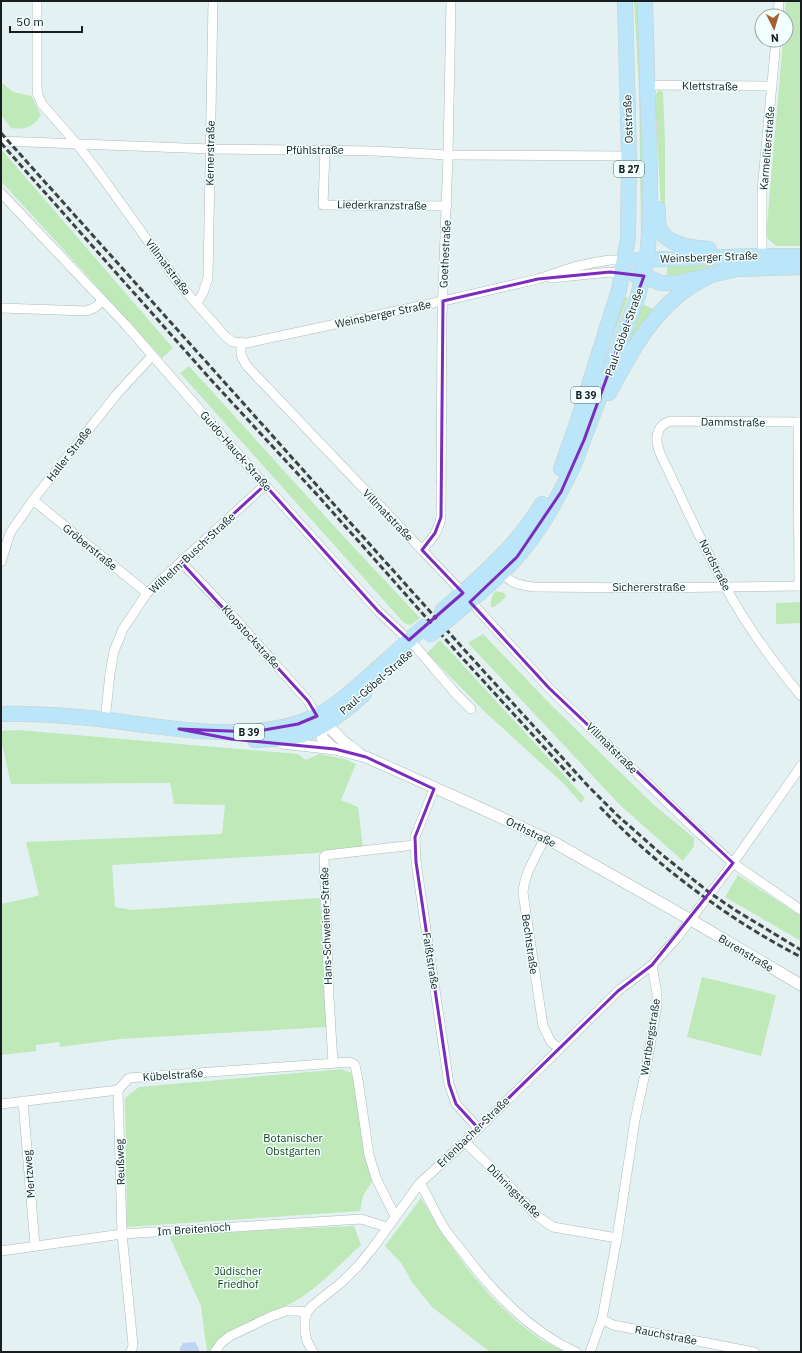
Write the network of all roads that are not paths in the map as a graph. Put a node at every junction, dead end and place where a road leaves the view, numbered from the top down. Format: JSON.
{"nodes":[{"id":1,"x":37,"y":1,"type":"edge"},
{"id":2,"x":213,"y":1,"type":"edge"},
{"id":3,"x":450,"y":1,"type":"edge"},
{"id":4,"x":625,"y":1,"type":"edge"},
{"id":5,"x":645,"y":1,"type":"edge"},
{"id":6,"x":775,"y":48,"type":"edge"},
{"id":7,"x":648,"y":85,"type":"junction"},
{"id":8,"x":772,"y":86,"type":"junction"},
{"id":9,"x":1,"y":141,"type":"edge"},
{"id":10,"x":76,"y":143,"type":"junction"},
{"id":11,"x":211,"y":149,"type":"junction"},
{"id":12,"x":325,"y":150,"type":"junction"},
{"id":13,"x":448,"y":154,"type":"junction"},
{"id":14,"x":629,"y":156,"type":"junction"},
{"id":15,"x":650,"y":177,"type":"junction"},
{"id":16,"x":1,"y":193,"type":"edge"},
{"id":17,"x":447,"y":206,"type":"junction"},
{"id":18,"x":759,"y":256,"type":"junction"},
{"id":19,"x":801,"y":256,"type":"edge"},
{"id":20,"x":647,"y":259,"type":"junction"},
{"id":21,"x":801,"y":266,"type":"edge"},
{"id":22,"x":624,"y":267,"type":"junction"},
{"id":23,"x":713,"y":274,"type":"junction"},
{"id":24,"x":644,"y":276,"type":"junction"},
{"id":25,"x":524,"y":282,"type":"junction"},
{"id":26,"x":103,"y":301,"type":"junction"},
{"id":27,"x":443,"y":301,"type":"junction"},
{"id":28,"x":197,"y":303,"type":"junction"},
{"id":29,"x":1,"y":308,"type":"edge"},
{"id":30,"x":240,"y":343,"type":"junction"},
{"id":31,"x":152,"y":356,"type":"junction"},
{"id":32,"x":800,"y":422,"type":"edge"},
{"id":33,"x":665,"y":423,"type":"joint"},
{"id":34,"x":584,"y":440,"type":"junction"},
{"id":35,"x":265,"y":485,"type":"junction"},
{"id":36,"x":34,"y":500,"type":"junction"},
{"id":37,"x":6,"y":532,"type":"edge"},
{"id":38,"x":422,"y":550,"type":"junction"},
{"id":39,"x":1,"y":562,"type":"edge"},
{"id":40,"x":181,"y":562,"type":"junction"},
{"id":41,"x":501,"y":573,"type":"junction"},
{"id":42,"x":800,"y":586,"type":"edge"},
{"id":43,"x":725,"y":587,"type":"junction"},
{"id":44,"x":147,"y":593,"type":"junction"},
{"id":45,"x":467,"y":597,"type":"junction"},
{"id":46,"x":412,"y":643,"type":"junction"},
{"id":47,"x":801,"y":696,"type":"edge"},
{"id":48,"x":471,"y":709,"type":"dead end"},
{"id":49,"x":1,"y":714,"type":"edge"},
{"id":50,"x":105,"y":720,"type":"junction"},
{"id":51,"x":319,"y":721,"type":"junction"},
{"id":52,"x":179,"y":729,"type":"junction"},
{"id":53,"x":254,"y":740,"type":"junction"},
{"id":54,"x":335,"y":749,"type":"junction"},
{"id":55,"x":366,"y":757,"type":"junction"},
{"id":56,"x":801,"y":766,"type":"edge"},
{"id":57,"x":434,"y":789,"type":"junction"},
{"id":58,"x":545,"y":838,"type":"junction"},
{"id":59,"x":414,"y":845,"type":"junction"},
{"id":60,"x":734,"y":863,"type":"junction"},
{"id":61,"x":801,"y":910,"type":"edge"},
{"id":62,"x":691,"y":920,"type":"junction"},
{"id":63,"x":652,"y":965,"type":"junction"},
{"id":64,"x":801,"y":985,"type":"edge"},
{"id":65,"x":559,"y":1048,"type":"junction"},
{"id":66,"x":333,"y":1063,"type":"junction"},
{"id":67,"x":118,"y":1090,"type":"junction"},
{"id":68,"x":22,"y":1101,"type":"junction"},
{"id":69,"x":1,"y":1104,"type":"edge"},
{"id":70,"x":478,"y":1128,"type":"junction"},
{"id":71,"x":465,"y":1142,"type":"junction"},
{"id":72,"x":420,"y":1183,"type":"junction"},
{"id":73,"x":395,"y":1216,"type":"junction"},
{"id":74,"x":387,"y":1227,"type":"junction"},
{"id":75,"x":122,"y":1234,"type":"junction"},
{"id":76,"x":617,"y":1238,"type":"junction"},
{"id":77,"x":35,"y":1246,"type":"junction"},
{"id":78,"x":1,"y":1251,"type":"edge"},
{"id":79,"x":307,"y":1312,"type":"junction"},
{"id":80,"x":602,"y":1320,"type":"junction"},
{"id":81,"x":132,"y":1352,"type":"edge"},
{"id":82,"x":215,"y":1352,"type":"edge"},
{"id":83,"x":313,"y":1352,"type":"edge"},
{"id":84,"x":576,"y":1352,"type":"edge"},
{"id":85,"x":590,"y":1352,"type":"edge"},
{"id":86,"x":754,"y":1352,"type":"edge"}],
"edges":[{"from":1,"to":10,"type":"street","name":"Villmatstraße"},
{"from":2,"to":11,"type":"street","name":"Kernerstraße"},
{"from":3,"to":13,"type":"street","name":"Goethestraße"},
{"from":4,"to":14,"type":"main road","name":"Oststraße","number":"B 27"},
{"from":5,"to":7,"type":"main road","name":"Oststraße","number":"B 27"},
{"from":6,"to":8,"type":"street","name":"Karmeliterstraße"},
{"from":7,"to":8,"type":"street","name":"Klettstraße"},
{"from":7,"to":15,"type":"main road","name":"Oststraße","number":"B 27"},
{"from":8,"to":18,"type":"street","name":"Karmeliterstraße"},
{"from":9,"to":10,"type":"street","name":"Pfühlstraße"},
{"from":10,"to":11,"type":"street","name":"Pfühlstraße"},
{"from":10,"to":28,"type":"street","name":"Villmatstraße"},
{"from":11,"to":12,"type":"street","name":"Pfühlstraße"},
{"from":11,"to":28,"type":"street","name":"Kernerstraße"},
{"from":12,"to":13,"type":"street","name":"Pfühlstraße"},
{"from":12,"to":17,"type":"street","name":"Liederkranzstraße"},
{"from":13,"to":14,"type":"street","name":"Pfühlstraße"},
{"from":13,"to":17,"type":"street","name":"Goethestraße"},
{"from":14,"to":22,"type":"main road","name":"Oststraße","number":"B 27"},
{"from":15,"to":18,"type":"main road","number":"B 27"},
{"from":15,"to":20,"type":"main road","name":"Oststraße"},
{"from":16,"to":26,"type":"street","name":"Guido-Hauck-Straße"},
{"from":17,"to":27,"type":"street","name":"Goethestraße"},
{"from":18,"to":19,"type":"main road","name":"Weinsberger Straße","number":"B 27"},
{"from":18,"to":20,"type":"main road","name":"Weinsberger Straße"},
{"from":20,"to":22,"type":"main road","name":"Weinsberger Straße"},
{"from":20,"to":24,"type":"main road","name":"Paul-Göbel-Straße"},
{"from":21,"to":23,"type":"main road","name":"Weinsberger Straße"},
{"from":22,"to":24,"type":"main road","name":"Weinsberger Straße"},
{"from":22,"to":25,"type":"street","name":"Weinsberger Straße"},
{"from":22,"to":25,"type":"street","name":"Weinsberger Straße"},
{"from":22,"to":45,"type":"main road","name":"Paul-Göbel-Straße","number":"B 39"},
{"from":23,"to":24,"type":"main road","name":"Weinsberger Straße"},
{"from":23,"to":34,"type":"main road","number":"B 39"},
{"from":24,"to":34,"type":"main road","name":"Paul-Göbel-Straße"},
{"from":25,"to":27,"type":"street","name":"Weinsberger Straße"},
{"from":26,"to":29,"type":"street"},
{"from":26,"to":31,"type":"street","name":"Guido-Hauck-Straße"},
{"from":27,"to":30,"type":"street","name":"Weinsberger Straße"},
{"from":27,"to":38,"type":"street","name":"Goethestraße"},
{"from":28,"to":30,"type":"street","name":"Villmatstraße"},
{"from":30,"to":38,"type":"street","name":"Villmatstraße"},
{"from":31,"to":35,"type":"street","name":"Guido-Hauck-Straße"},
{"from":31,"to":36,"type":"street","name":"Haller Straße"},
{"from":32,"to":33,"type":"street","name":"Dammstraße"},
{"from":32,"to":42,"type":"street"},
{"from":33,"to":43,"type":"street","name":"Nordstraße"},
{"from":34,"to":41,"type":"main road","name":"Paul-Göbel-Straße","number":"B 39"},
{"from":35,"to":40,"type":"street","name":"Wilhelm-Busch-Straße"},
{"from":35,"to":46,"type":"street","name":"Guido-Hauck-Straße"},
{"from":36,"to":37,"type":"street","name":"Haller Straße"},
{"from":36,"to":44,"type":"street","name":"Gröberstraße"},
{"from":37,"to":39,"type":"street","name":"Haller Straße"},
{"from":38,"to":45,"type":"street","name":"Villmatstraße"},
{"from":40,"to":44,"type":"street","name":"Wilhelm-Busch-Straße"},
{"from":40,"to":51,"type":"street","name":"Klopstockstraße"},
{"from":41,"to":43,"type":"street","name":"Sichererstraße"},
{"from":41,"to":45,"type":"main road","name":"Paul-Göbel-Straße","number":"B 39"},
{"from":42,"to":43,"type":"street","name":"Sichererstraße"},
{"from":43,"to":47,"type":"street","name":"Nordstraße"},
{"from":44,"to":50,"type":"street","name":"Wilhelm-Busch-Straße"},
{"from":45,"to":46,"type":"main road","name":"Paul-Göbel-Straße","number":"B 39"},
{"from":45,"to":60,"type":"street","name":"Villmatstraße"},
{"from":46,"to":48,"type":"street","name":"Guido-Hauck-Straße"},
{"from":46,"to":51,"type":"main road","name":"Paul-Göbel-Straße","number":"B 39"},
{"from":49,"to":50,"type":"main road","name":"Paul-Göbel-Straße","number":"B 39"},
{"from":50,"to":52,"type":"main road","name":"Paul-Göbel-Straße","number":"B 39"},
{"from":51,"to":52,"type":"main road","name":"Paul-Göbel-Straße","number":"B 39"},
{"from":51,"to":53,"type":"main road","name":"Paul-Göbel-Straße","number":"B 39"},
{"from":51,"to":54,"type":"street"},
{"from":51,"to":55,"type":"street","name":"Orthstraße"},
{"from":52,"to":53,"type":"main road","name":"Paul-Göbel-Straße","number":"B 39"},
{"from":53,"to":54,"type":"street","name":"Orthstraße"},
{"from":54,"to":55,"type":"street","name":"Orthstraße"},
{"from":55,"to":57,"type":"street","name":"Orthstraße"},
{"from":56,"to":60,"type":"street"},
{"from":57,"to":58,"type":"street","name":"Orthstraße"},
{"from":57,"to":59,"type":"street","name":"Faißtstraße"},
{"from":58,"to":62,"type":"street","name":"Orthstraße"},
{"from":58,"to":65,"type":"street","name":"Bechtstraße"},
{"from":59,"to":66,"type":"street","name":"Hans-Schweiner-Straße"},
{"from":59,"to":70,"type":"street","name":"Faißtstraße"},
{"from":60,"to":61,"type":"street","name":"Villmatstraße"},
{"from":60,"to":62,"type":"street"},
{"from":62,"to":63,"type":"street"},
{"from":62,"to":64,"type":"street","name":"Burenstraße"},
{"from":63,"to":65,"type":"street","name":"Erlenbacher Straße"},
{"from":63,"to":76,"type":"street","name":"Wartbergstraße"},
{"from":65,"to":70,"type":"street","name":"Erlenbacher Straße"},
{"from":66,"to":67,"type":"street","name":"Kübelstraße"},
{"from":66,"to":73,"type":"street","name":"Kübelstraße"},
{"from":67,"to":68,"type":"street"},
{"from":67,"to":75,"type":"street","name":"Reußweg"},
{"from":68,"to":69,"type":"street"},
{"from":68,"to":77,"type":"street","name":"Mertzweg"},
{"from":70,"to":71,"type":"street","name":"Erlenbacher Straße"},
{"from":71,"to":72,"type":"street","name":"Erlenbacher Straße"},
{"from":71,"to":76,"type":"street","name":"Dühringstraße"},
{"from":72,"to":73,"type":"street","name":"Erlenbacher Straße"},
{"from":72,"to":84,"type":"street"},
{"from":73,"to":74,"type":"street","name":"Erlenbacher Straße"},
{"from":74,"to":75,"type":"street","name":"Im Breitenloch"},
{"from":74,"to":79,"type":"street","name":"Erlenbacher Straße"},
{"from":75,"to":77,"type":"street","name":"Im Breitenloch"},
{"from":75,"to":81,"type":"street","name":"Reußweg"},
{"from":76,"to":80,"type":"street","name":"Wartbergstraße"},
{"from":77,"to":78,"type":"street","name":"Im Breitenloch"},
{"from":79,"to":82,"type":"street"},
{"from":79,"to":83,"type":"street"},
{"from":80,"to":85,"type":"street","name":"Wartbergstraße"},
{"from":80,"to":86,"type":"street","name":"Rauchstraße"}]}
